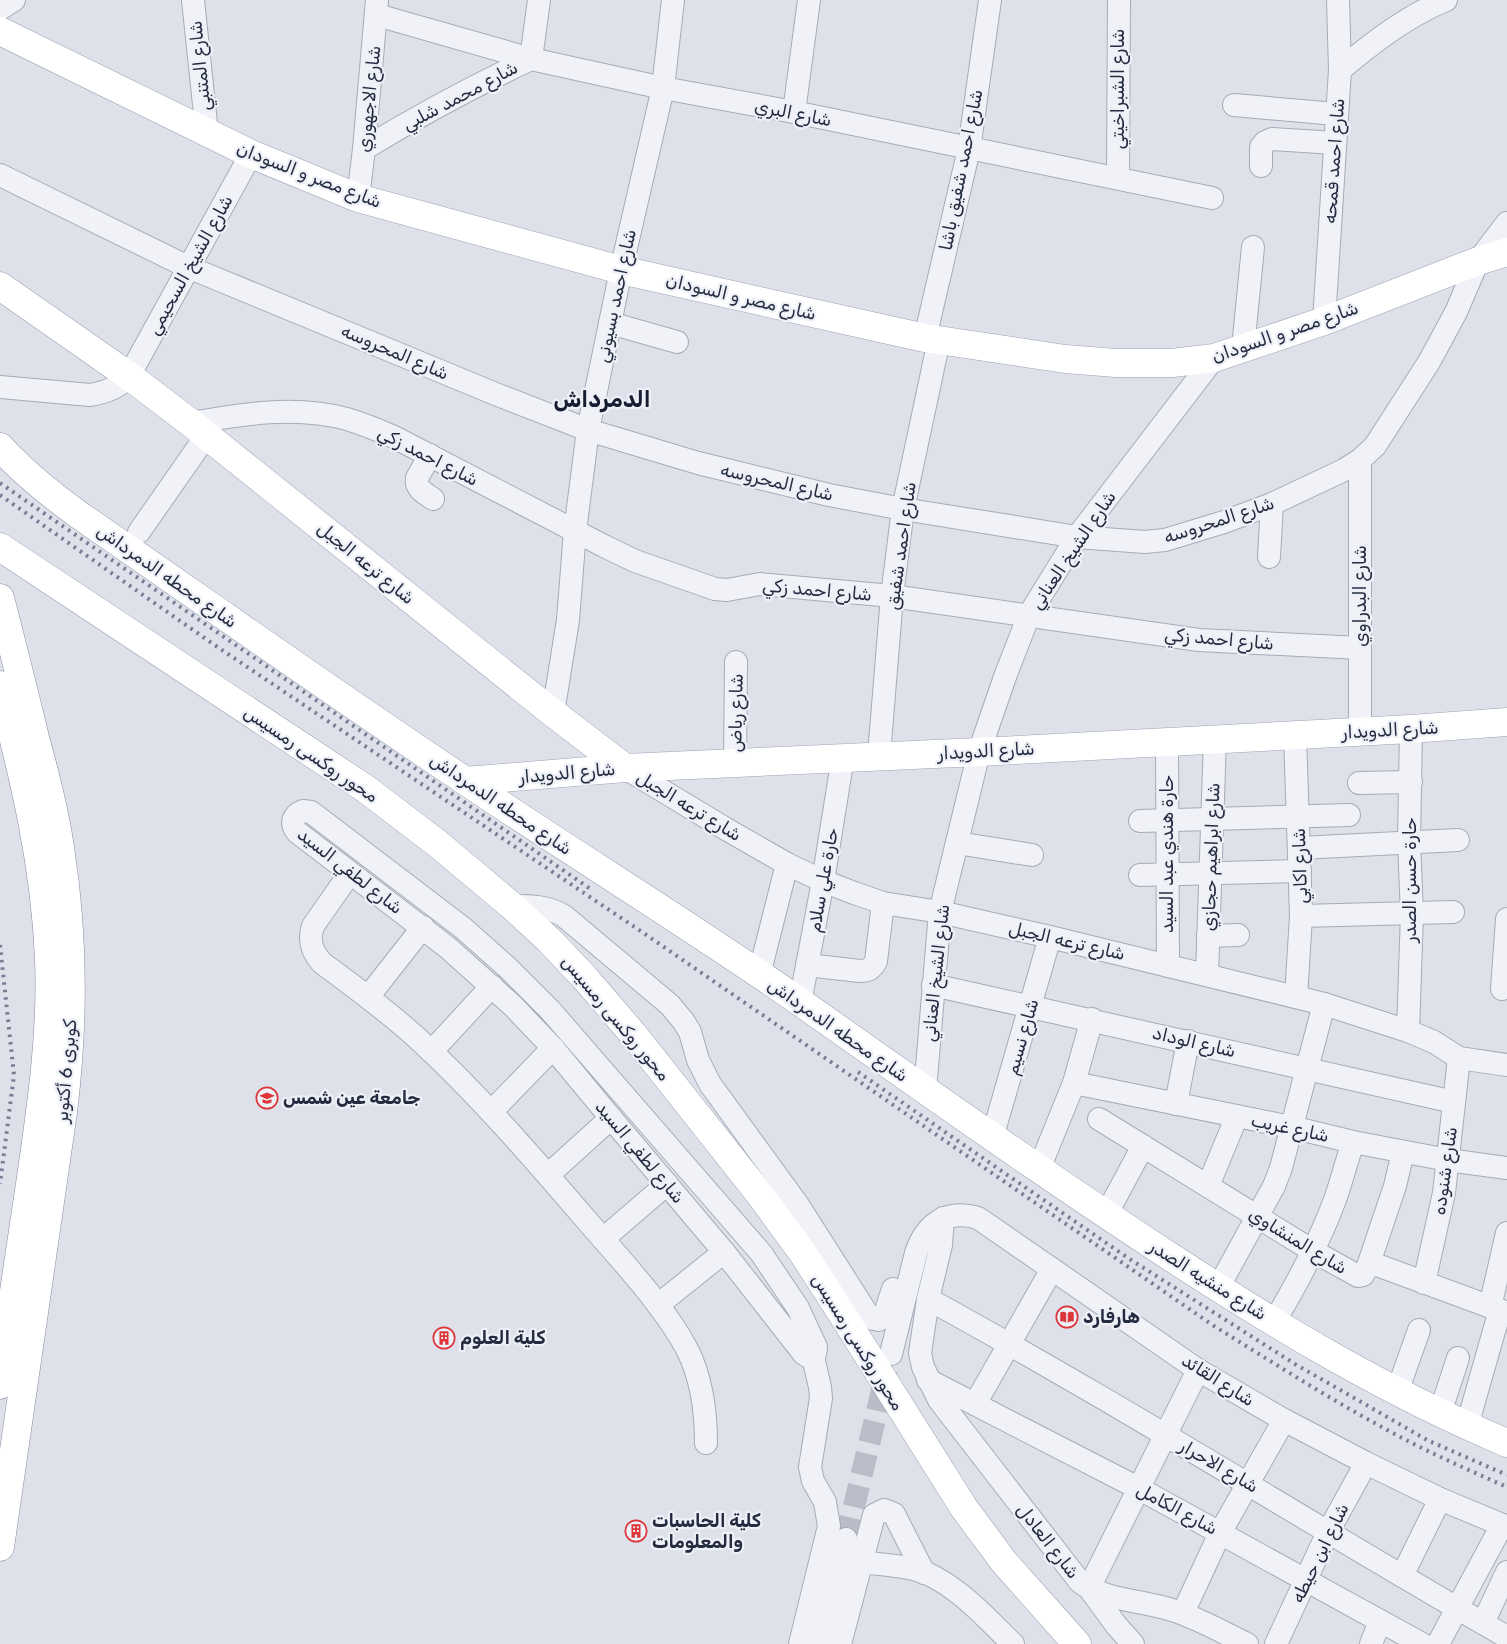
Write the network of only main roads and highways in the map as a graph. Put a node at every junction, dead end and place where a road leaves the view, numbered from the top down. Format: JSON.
{"nodes":[{"id":1,"x":0,"y":32,"type":"edge"},
{"id":2,"x":1507,"y":252,"type":"edge"},
{"id":3,"x":0,"y":286,"type":"edge"},
{"id":4,"x":0,"y":447,"type":"edge"},
{"id":5,"x":0,"y":547,"type":"edge"},
{"id":6,"x":0,"y":598,"type":"edge"},
{"id":7,"x":0,"y":685,"type":"edge"},
{"id":8,"x":1507,"y":722,"type":"edge"},
{"id":9,"x":625,"y":768,"type":"junction"},
{"id":10,"x":465,"y":781,"type":"junction"},
{"id":11,"x":925,"y":1091,"type":"joint"},
{"id":12,"x":0,"y":1385,"type":"edge"},
{"id":13,"x":1507,"y":1443,"type":"edge"},
{"id":14,"x":0,"y":1548,"type":"edge"},
{"id":15,"x":1077,"y":1644,"type":"edge"}],
"edges":[{"from":1,"to":2,"type":"main road","name":"شارع مصر و السودان"},
{"from":3,"to":9,"type":"main road","name":"شارع ترعه الجبل"},
{"from":4,"to":10,"type":"main road","name":"شارع محطه الدمرداش"},
{"from":5,"to":15,"type":"main road","name":"محور روكسى رمسيس"},
{"from":6,"to":14,"type":"main road","name":"كوبرى 6 أكتوبر"},
{"from":7,"to":12,"type":"main road","name":"كوبرى 6 أكتوبر"},
{"from":8,"to":9,"type":"main road","name":"شارع الدويدار"},
{"from":9,"to":10,"type":"main road","name":"شارع الدويدار"},
{"from":10,"to":11,"type":"main road","name":"شارع محطه الدمرداش"},
{"from":11,"to":13,"type":"main road","name":"شارع منشيه الصدر"}]}
